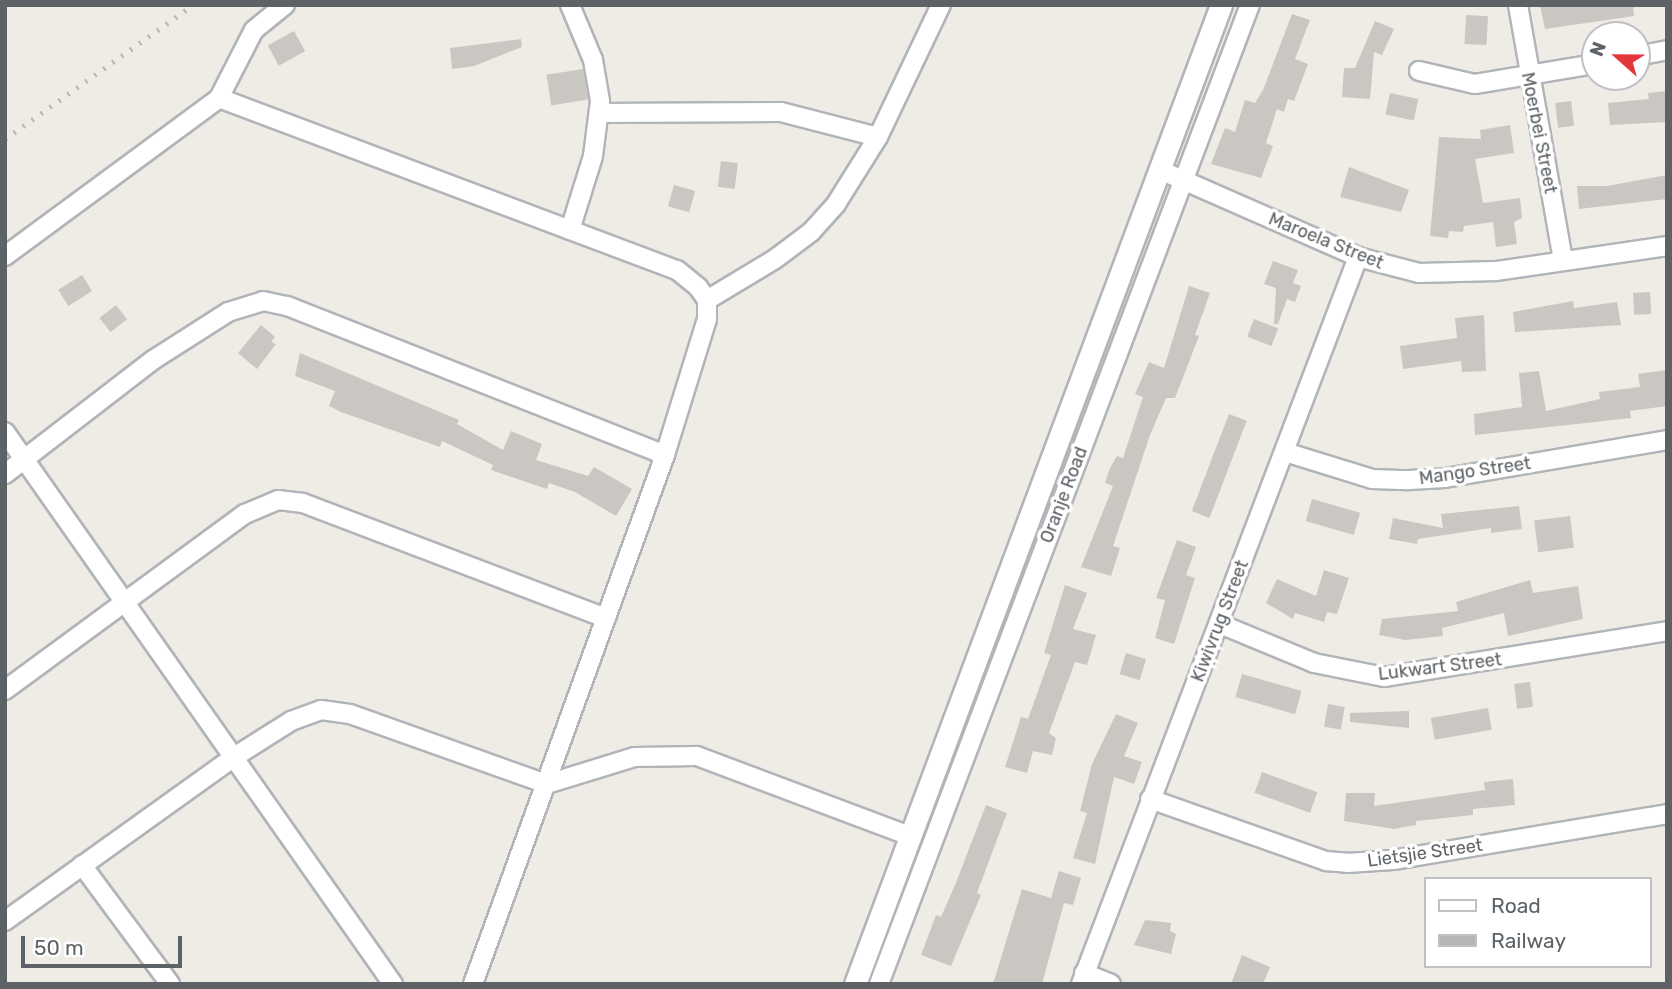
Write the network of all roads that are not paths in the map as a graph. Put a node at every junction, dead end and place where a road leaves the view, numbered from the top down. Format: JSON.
{"nodes":[{"id":1,"x":285,"y":5,"type":"edge"},
{"id":2,"x":570,"y":5,"type":"edge"},
{"id":3,"x":941,"y":5,"type":"edge"},
{"id":4,"x":1221,"y":5,"type":"edge"},
{"id":5,"x":1250,"y":5,"type":"edge"},
{"id":6,"x":1518,"y":5,"type":"edge"},
{"id":7,"x":1581,"y":67,"type":"edge"},
{"id":8,"x":1419,"y":71,"type":"dead end"},
{"id":9,"x":1528,"y":77,"type":"junction"},
{"id":10,"x":219,"y":98,"type":"junction"},
{"id":11,"x":599,"y":113,"type":"junction"},
{"id":12,"x":878,"y":137,"type":"junction"},
{"id":13,"x":1160,"y":170,"type":"junction"},
{"id":14,"x":1183,"y":180,"type":"junction"},
{"id":15,"x":570,"y":230,"type":"junction"},
{"id":16,"x":1667,"y":246,"type":"edge"},
{"id":17,"x":5,"y":256,"type":"edge"},
{"id":18,"x":1358,"y":257,"type":"junction"},
{"id":19,"x":1563,"y":260,"type":"junction"},
{"id":20,"x":707,"y":300,"type":"junction"},
{"id":21,"x":5,"y":432,"type":"edge"},
{"id":22,"x":1667,"y":440,"type":"edge"},
{"id":23,"x":1285,"y":452,"type":"junction"},
{"id":24,"x":665,"y":455,"type":"junction"},
{"id":25,"x":25,"y":460,"type":"junction"},
{"id":26,"x":5,"y":474,"type":"edge"},
{"id":27,"x":127,"y":604,"type":"junction"},
{"id":28,"x":606,"y":618,"type":"junction"},
{"id":29,"x":1220,"y":624,"type":"junction"},
{"id":30,"x":1667,"y":631,"type":"edge"},
{"id":31,"x":5,"y":690,"type":"edge"},
{"id":32,"x":232,"y":759,"type":"junction"},
{"id":33,"x":547,"y":784,"type":"junction"},
{"id":34,"x":1150,"y":799,"type":"junction"},
{"id":35,"x":1667,"y":814,"type":"edge"},
{"id":36,"x":910,"y":836,"type":"junction"},
{"id":37,"x":82,"y":865,"type":"junction"},
{"id":38,"x":5,"y":921,"type":"edge"},
{"id":39,"x":1082,"y":978,"type":"edge"},
{"id":40,"x":170,"y":984,"type":"edge"},
{"id":41,"x":393,"y":984,"type":"edge"},
{"id":42,"x":473,"y":984,"type":"edge"},
{"id":43,"x":855,"y":984,"type":"edge"},
{"id":44,"x":879,"y":984,"type":"edge"},
{"id":45,"x":1111,"y":984,"type":"edge"}],
"edges":[{"from":1,"to":10,"type":"street"},
{"from":2,"to":11,"type":"street"},
{"from":3,"to":12,"type":"street"},
{"from":4,"to":13,"type":"street"},
{"from":5,"to":14,"type":"street","name":"Oranje Road"},
{"from":6,"to":9,"type":"street","name":"Moerbei Street"},
{"from":7,"to":9,"type":"street"},
{"from":8,"to":9,"type":"street"},
{"from":9,"to":19,"type":"street","name":"Moerbei Street"},
{"from":10,"to":15,"type":"street"},
{"from":10,"to":17,"type":"street"},
{"from":11,"to":12,"type":"street"},
{"from":11,"to":15,"type":"street"},
{"from":12,"to":20,"type":"street"},
{"from":13,"to":14,"type":"street","name":"Maroela Street"},
{"from":13,"to":36,"type":"street"},
{"from":14,"to":18,"type":"street","name":"Maroela Street"},
{"from":14,"to":44,"type":"street","name":"Oranje Road"},
{"from":15,"to":20,"type":"street"},
{"from":16,"to":19,"type":"street","name":"Maroela Street"},
{"from":18,"to":19,"type":"street","name":"Maroela Street"},
{"from":18,"to":23,"type":"street","name":"Kiwivrug Street"},
{"from":20,"to":24,"type":"street"},
{"from":21,"to":25,"type":"street"},
{"from":22,"to":23,"type":"street","name":"Mango Street"},
{"from":23,"to":29,"type":"street","name":"Kiwivrug Street"},
{"from":24,"to":25,"type":"street"},
{"from":24,"to":28,"type":"street"},
{"from":25,"to":26,"type":"street"},
{"from":25,"to":27,"type":"street"},
{"from":27,"to":28,"type":"street"},
{"from":27,"to":31,"type":"street"},
{"from":27,"to":32,"type":"street"},
{"from":28,"to":33,"type":"street"},
{"from":29,"to":30,"type":"street","name":"Lukwart Street"},
{"from":29,"to":34,"type":"street","name":"Kiwivrug Street"},
{"from":32,"to":33,"type":"street"},
{"from":32,"to":37,"type":"street"},
{"from":32,"to":41,"type":"street"},
{"from":33,"to":36,"type":"street"},
{"from":33,"to":42,"type":"street"},
{"from":34,"to":35,"type":"street","name":"Lietsjie Street"},
{"from":34,"to":39,"type":"street","name":"Kiwivrug Street"},
{"from":36,"to":43,"type":"street"},
{"from":37,"to":38,"type":"street"},
{"from":37,"to":40,"type":"street"},
{"from":39,"to":45,"type":"street"}]}
